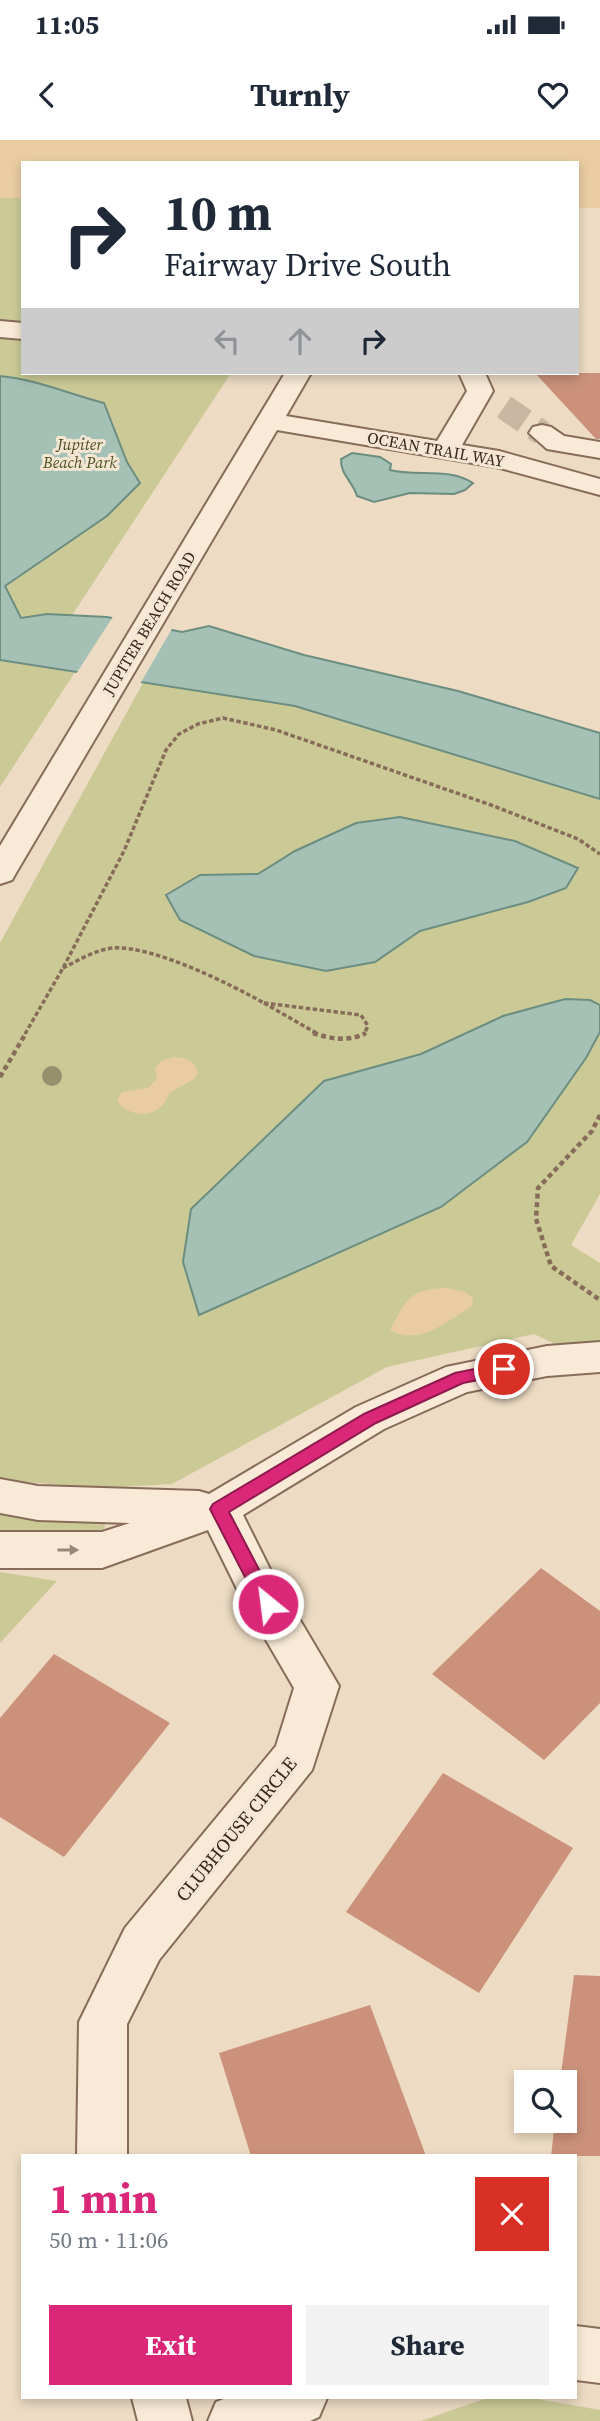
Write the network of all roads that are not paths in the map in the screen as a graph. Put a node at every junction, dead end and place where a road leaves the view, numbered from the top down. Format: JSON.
{"nodes":[{"id":1,"x":0,"y":329,"type":"edge"},
{"id":2,"x":21,"y":331,"type":"edge"},
{"id":3,"x":293,"y":375,"type":"edge"},
{"id":4,"x":476,"y":382,"type":"edge"},
{"id":5,"x":504,"y":407,"type":"tunnel mouth"},
{"id":6,"x":271,"y":421,"type":"junction"},
{"id":7,"x":542,"y":433,"type":"tunnel mouth"},
{"id":8,"x":445,"y":450,"type":"junction"},
{"id":9,"x":600,"y":450,"type":"edge"},
{"id":10,"x":600,"y":487,"type":"edge"},
{"id":11,"x":0,"y":873,"type":"edge"},
{"id":12,"x":600,"y":1357,"type":"edge"},
{"id":13,"x":0,"y":1496,"type":"edge"},
{"id":14,"x":219,"y":1509,"type":"junction"},
{"id":15,"x":0,"y":1550,"type":"edge"},
{"id":16,"x":102,"y":2154,"type":"edge"},
{"id":17,"x":577,"y":2353,"type":"edge"},
{"id":18,"x":600,"y":2356,"type":"edge"},
{"id":19,"x":159,"y":2399,"type":"edge"},
{"id":20,"x":297,"y":2399,"type":"edge"},
{"id":21,"x":165,"y":2421,"type":"edge"},
{"id":22,"x":235,"y":2421,"type":"edge"}],
"edges":[{"from":1,"to":2,"type":"street"},
{"from":3,"to":6,"type":"street","name":"JUPITER BEACH ROAD"},
{"from":4,"to":5,"type":"street"},
{"from":4,"to":8,"type":"street"},
{"from":6,"to":8,"type":"street","name":"OCEAN TRAIL WAY"},
{"from":6,"to":11,"type":"street","name":"JUPITER BEACH ROAD"},
{"from":7,"to":9,"type":"street"},
{"from":8,"to":10,"type":"street","name":"OCEAN TRAIL WAY"},
{"from":12,"to":14,"type":"street"},
{"from":13,"to":14,"type":"street"},
{"from":15,"to":14,"type":"street","one_way":true},
{"from":14,"to":16,"type":"street","name":"CLUBHOUSE CIRCLE"},
{"from":17,"to":18,"type":"street"},
{"from":19,"to":21,"type":"street"},
{"from":20,"to":22,"type":"street"}]}
